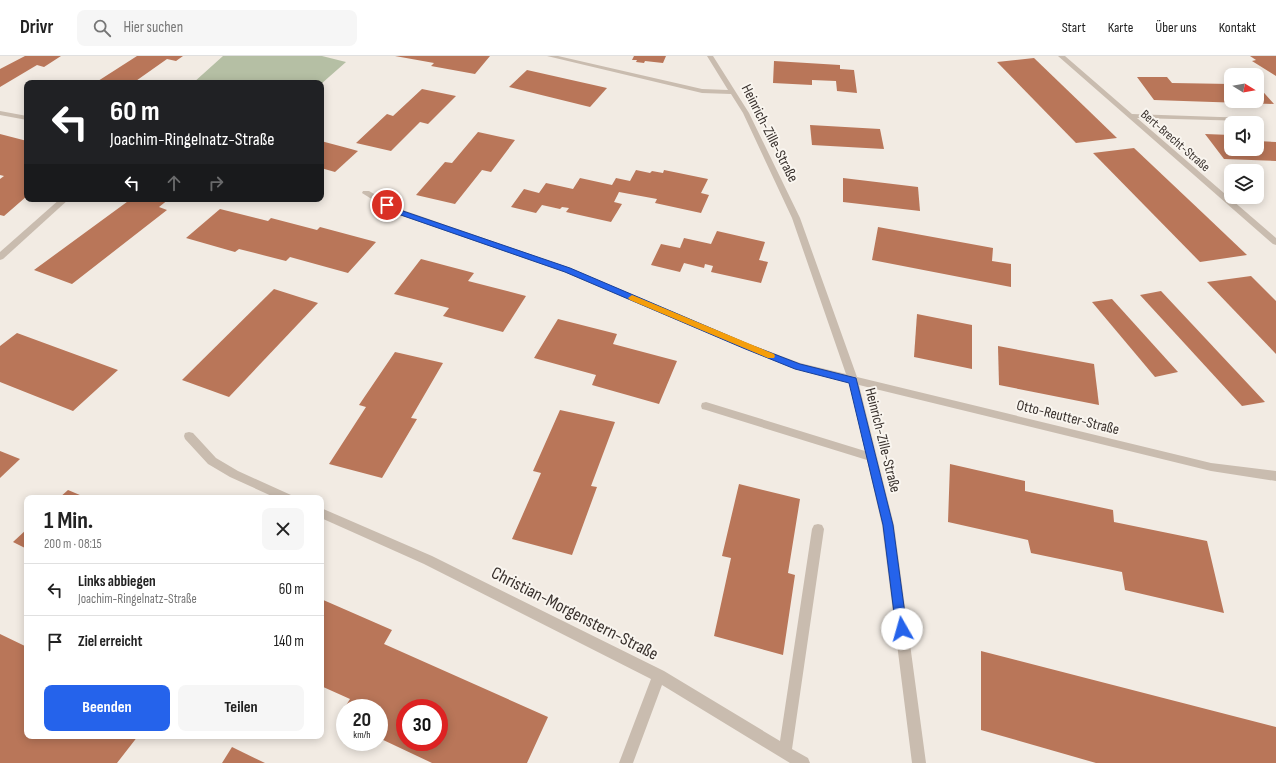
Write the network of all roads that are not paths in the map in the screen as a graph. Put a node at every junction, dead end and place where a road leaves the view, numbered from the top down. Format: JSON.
{"nodes":[{"id":1,"x":550,"y":56,"type":"edge"},
{"id":2,"x":710,"y":56,"type":"edge"},
{"id":3,"x":1061,"y":56,"type":"edge"},
{"id":4,"x":561,"y":57,"type":"edge"},
{"id":5,"x":733,"y":92,"type":"junction"},
{"id":6,"x":0,"y":113,"type":"edge"},
{"id":7,"x":1131,"y":116,"type":"junction"},
{"id":8,"x":24,"y":117,"type":"edge"},
{"id":9,"x":1224,"y":118,"type":"edge"},
{"id":10,"x":366,"y":193,"type":"dead end"},
{"id":11,"x":62,"y":202,"type":"edge"},
{"id":12,"x":1276,"y":242,"type":"edge"},
{"id":13,"x":0,"y":257,"type":"edge"},
{"id":14,"x":853,"y":380,"type":"junction"},
{"id":15,"x":706,"y":406,"type":"dead end"},
{"id":16,"x":189,"y":436,"type":"dead end"},
{"id":17,"x":872,"y":458,"type":"junction"},
{"id":18,"x":1276,"y":476,"type":"edge"},
{"id":19,"x":280,"y":495,"type":"edge"},
{"id":20,"x":324,"y":515,"type":"edge"},
{"id":21,"x":818,"y":528,"type":"dead end"},
{"id":22,"x":659,"y":676,"type":"junction"},
{"id":23,"x":786,"y":752,"type":"junction"},
{"id":24,"x":626,"y":763,"type":"edge"},
{"id":25,"x":803,"y":763,"type":"edge"},
{"id":26,"x":919,"y":763,"type":"edge"}],
"edges":[{"from":1,"to":4,"type":"street"},
{"from":2,"to":5,"type":"street","name":"Heinrich-Zille-Straße"},
{"from":3,"to":7,"type":"street","name":"Bert-Brecht-Straße"},
{"from":4,"to":5,"type":"street"},
{"from":5,"to":14,"type":"street","name":"Heinrich-Zille-Straße"},
{"from":6,"to":8,"type":"street"},
{"from":7,"to":9,"type":"street"},
{"from":7,"to":12,"type":"street","name":"Bert-Brecht-Straße"},
{"from":10,"to":14,"type":"street","name":"Otto-Reutter-Straße"},
{"from":11,"to":13,"type":"street"},
{"from":14,"to":17,"type":"street","name":"Heinrich-Zille-Straße"},
{"from":14,"to":18,"type":"street","name":"Otto-Reutter-Straße"},
{"from":15,"to":17,"type":"street"},
{"from":16,"to":19,"type":"street"},
{"from":17,"to":26,"type":"street","name":"Heinrich-Zille-Straße"},
{"from":20,"to":22,"type":"street","name":"Christian-Morgenstern-Straße"},
{"from":21,"to":23,"type":"street"},
{"from":22,"to":23,"type":"street","name":"Christian-Morgenstern-Straße"},
{"from":22,"to":24,"type":"street"},
{"from":23,"to":25,"type":"street","name":"Christian-Morgenstern-Straße"}]}
